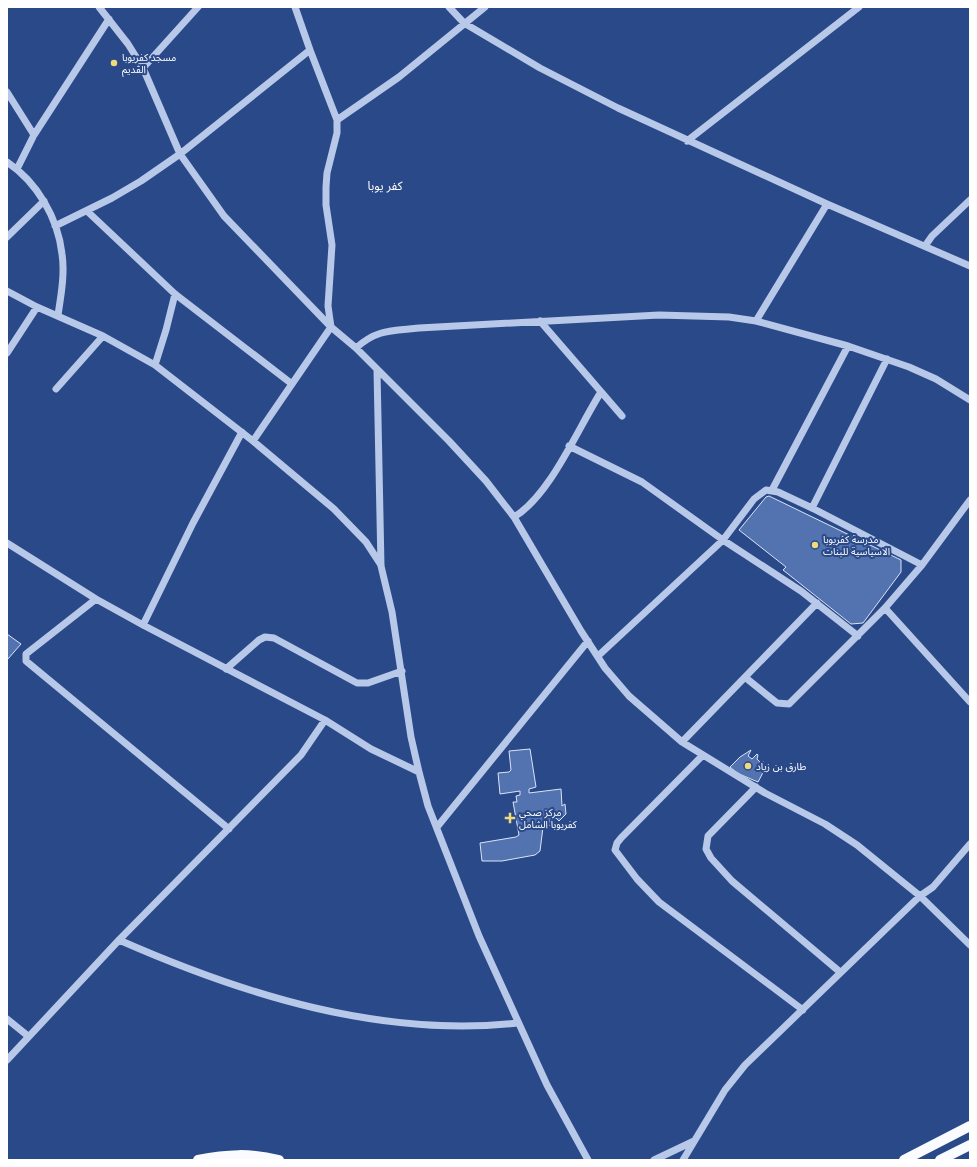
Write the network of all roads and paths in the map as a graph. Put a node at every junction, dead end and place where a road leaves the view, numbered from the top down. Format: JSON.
{"nodes":[{"id":1,"x":98,"y":7,"type":"edge"},
{"id":2,"x":198,"y":7,"type":"edge"},
{"id":3,"x":295,"y":7,"type":"edge"},
{"id":4,"x":449,"y":7,"type":"edge"},
{"id":5,"x":485,"y":7,"type":"edge"},
{"id":6,"x":859,"y":7,"type":"edge"},
{"id":7,"x":109,"y":19,"type":"junction"},
{"id":8,"x":464,"y":23,"type":"junction"},
{"id":9,"x":310,"y":50,"type":"junction"},
{"id":10,"x":143,"y":68,"type":"junction"},
{"id":11,"x":7,"y":92,"type":"edge"},
{"id":12,"x":337,"y":120,"type":"junction"},
{"id":13,"x":34,"y":135,"type":"junction"},
{"id":14,"x":687,"y":141,"type":"junction"},
{"id":15,"x":180,"y":154,"type":"junction"},
{"id":16,"x":7,"y":162,"type":"edge"},
{"id":17,"x":17,"y":169,"type":"junction"},
{"id":18,"x":970,"y":200,"type":"edge"},
{"id":19,"x":44,"y":201,"type":"junction"},
{"id":20,"x":826,"y":204,"type":"junction"},
{"id":21,"x":87,"y":211,"type":"junction"},
{"id":22,"x":55,"y":226,"type":"junction"},
{"id":23,"x":7,"y":237,"type":"edge"},
{"id":24,"x":925,"y":246,"type":"junction"},
{"id":25,"x":970,"y":266,"type":"edge"},
{"id":26,"x":7,"y":290,"type":"edge"},
{"id":27,"x":175,"y":294,"type":"junction"},
{"id":28,"x":37,"y":307,"type":"junction"},
{"id":29,"x":58,"y":315,"type":"junction"},
{"id":30,"x":540,"y":321,"type":"junction"},
{"id":31,"x":756,"y":321,"type":"junction"},
{"id":32,"x":331,"y":327,"type":"junction"},
{"id":33,"x":103,"y":336,"type":"junction"},
{"id":34,"x":848,"y":346,"type":"junction"},
{"id":35,"x":356,"y":348,"type":"junction"},
{"id":36,"x":7,"y":353,"type":"edge"},
{"id":37,"x":887,"y":359,"type":"junction"},
{"id":38,"x":154,"y":366,"type":"junction"},
{"id":39,"x":377,"y":370,"type":"junction"},
{"id":40,"x":292,"y":384,"type":"junction"},
{"id":41,"x":56,"y":389,"type":"dead end"},
{"id":42,"x":601,"y":392,"type":"junction"},
{"id":43,"x":970,"y":400,"type":"edge"},
{"id":44,"x":622,"y":416,"type":"dead end"},
{"id":45,"x":242,"y":432,"type":"junction"},
{"id":46,"x":253,"y":441,"type":"junction"},
{"id":47,"x":569,"y":446,"type":"junction"},
{"id":48,"x":772,"y":490,"type":"junction"},
{"id":49,"x":970,"y":500,"type":"edge"},
{"id":50,"x":812,"y":508,"type":"junction"},
{"id":51,"x":514,"y":517,"type":"junction"},
{"id":52,"x":723,"y":540,"type":"junction"},
{"id":53,"x":7,"y":543,"type":"edge"},
{"id":54,"x":922,"y":565,"type":"junction"},
{"id":55,"x":381,"y":566,"type":"junction"},
{"id":56,"x":96,"y":599,"type":"junction"},
{"id":57,"x":817,"y":603,"type":"junction"},
{"id":58,"x":885,"y":608,"type":"junction"},
{"id":59,"x":143,"y":625,"type":"junction"},
{"id":60,"x":858,"y":636,"type":"junction"},
{"id":61,"x":588,"y":641,"type":"junction"},
{"id":62,"x":598,"y":656,"type":"junction"},
{"id":63,"x":226,"y":669,"type":"junction"},
{"id":64,"x":402,"y":671,"type":"junction"},
{"id":65,"x":746,"y":678,"type":"junction"},
{"id":66,"x":970,"y":702,"type":"edge"},
{"id":67,"x":325,"y":720,"type":"junction"},
{"id":68,"x":682,"y":742,"type":"junction"},
{"id":69,"x":703,"y":755,"type":"junction"},
{"id":70,"x":419,"y":772,"type":"junction"},
{"id":71,"x":756,"y":787,"type":"junction"},
{"id":72,"x":436,"y":827,"type":"junction"},
{"id":73,"x":230,"y":829,"type":"junction"},
{"id":74,"x":970,"y":844,"type":"edge"},
{"id":75,"x":920,"y":896,"type":"junction"},
{"id":76,"x":119,"y":940,"type":"junction"},
{"id":77,"x":970,"y":945,"type":"edge"},
{"id":78,"x":840,"y":972,"type":"junction"},
{"id":79,"x":803,"y":1010,"type":"junction"},
{"id":80,"x":7,"y":1019,"type":"edge"},
{"id":81,"x":518,"y":1023,"type":"junction"},
{"id":82,"x":28,"y":1036,"type":"junction"},
{"id":83,"x":7,"y":1060,"type":"edge"},
{"id":84,"x":970,"y":1126,"type":"edge"},
{"id":85,"x":694,"y":1140,"type":"junction"},
{"id":86,"x":970,"y":1145,"type":"edge"},
{"id":87,"x":198,"y":1160,"type":"edge"},
{"id":88,"x":279,"y":1160,"type":"edge"},
{"id":89,"x":588,"y":1160,"type":"edge"},
{"id":90,"x":654,"y":1160,"type":"edge"},
{"id":91,"x":683,"y":1160,"type":"edge"},
{"id":92,"x":904,"y":1160,"type":"edge"},
{"id":93,"x":940,"y":1160,"type":"edge"}],
"edges":[{"from":1,"to":7,"type":"street"},
{"from":2,"to":10,"type":"street"},
{"from":3,"to":9,"type":"street"},
{"from":4,"to":8,"type":"street"},
{"from":5,"to":8,"type":"street"},
{"from":6,"to":14,"type":"street"},
{"from":7,"to":10,"type":"street"},
{"from":7,"to":13,"type":"street"},
{"from":8,"to":12,"type":"street"},
{"from":8,"to":14,"type":"street"},
{"from":9,"to":12,"type":"street"},
{"from":9,"to":15,"type":"street"},
{"from":10,"to":15,"type":"street"},
{"from":11,"to":13,"type":"street"},
{"from":12,"to":32,"type":"street"},
{"from":13,"to":17,"type":"street"},
{"from":14,"to":20,"type":"street"},
{"from":15,"to":21,"type":"street"},
{"from":15,"to":32,"type":"street"},
{"from":16,"to":17,"type":"street"},
{"from":17,"to":19,"type":"street"},
{"from":18,"to":24,"type":"street"},
{"from":19,"to":22,"type":"street"},
{"from":19,"to":23,"type":"street"},
{"from":20,"to":24,"type":"street"},
{"from":20,"to":31,"type":"street"},
{"from":21,"to":22,"type":"street"},
{"from":21,"to":27,"type":"street"},
{"from":22,"to":29,"type":"street"},
{"from":24,"to":25,"type":"street"},
{"from":26,"to":28,"type":"street"},
{"from":27,"to":38,"type":"street"},
{"from":27,"to":40,"type":"street"},
{"from":28,"to":29,"type":"street"},
{"from":28,"to":36,"type":"street"},
{"from":29,"to":33,"type":"street"},
{"from":30,"to":31,"type":"street"},
{"from":30,"to":35,"type":"street"},
{"from":30,"to":42,"type":"street"},
{"from":31,"to":34,"type":"street"},
{"from":32,"to":35,"type":"street"},
{"from":32,"to":40,"type":"street"},
{"from":33,"to":38,"type":"street"},
{"from":33,"to":41,"type":"street"},
{"from":34,"to":37,"type":"street"},
{"from":34,"to":48,"type":"street"},
{"from":35,"to":39,"type":"street"},
{"from":37,"to":43,"type":"street"},
{"from":37,"to":50,"type":"street"},
{"from":38,"to":45,"type":"street"},
{"from":39,"to":51,"type":"street"},
{"from":39,"to":55,"type":"street"},
{"from":40,"to":46,"type":"street"},
{"from":42,"to":44,"type":"street"},
{"from":42,"to":47,"type":"street"},
{"from":45,"to":46,"type":"street"},
{"from":45,"to":59,"type":"street"},
{"from":46,"to":55,"type":"street"},
{"from":47,"to":51,"type":"street"},
{"from":47,"to":52,"type":"street"},
{"from":48,"to":50,"type":"street"},
{"from":48,"to":52,"type":"street"},
{"from":49,"to":54,"type":"street"},
{"from":50,"to":54,"type":"street"},
{"from":51,"to":61,"type":"street"},
{"from":52,"to":57,"type":"street"},
{"from":52,"to":62,"type":"street"},
{"from":53,"to":56,"type":"street"},
{"from":54,"to":58,"type":"street"},
{"from":55,"to":64,"type":"street"},
{"from":56,"to":59,"type":"street"},
{"from":56,"to":73,"type":"street"},
{"from":57,"to":60,"type":"street"},
{"from":57,"to":65,"type":"street"},
{"from":58,"to":60,"type":"street"},
{"from":58,"to":66,"type":"street"},
{"from":59,"to":63,"type":"street"},
{"from":60,"to":65,"type":"street"},
{"from":61,"to":62,"type":"street"},
{"from":61,"to":72,"type":"street"},
{"from":62,"to":68,"type":"street"},
{"from":63,"to":64,"type":"street"},
{"from":63,"to":67,"type":"street"},
{"from":64,"to":70,"type":"street"},
{"from":65,"to":68,"type":"street"},
{"from":67,"to":70,"type":"street"},
{"from":67,"to":73,"type":"street"},
{"from":68,"to":69,"type":"street"},
{"from":69,"to":71,"type":"street"},
{"from":69,"to":79,"type":"street"},
{"from":70,"to":72,"type":"street"},
{"from":71,"to":75,"type":"street"},
{"from":71,"to":78,"type":"street"},
{"from":72,"to":81,"type":"street"},
{"from":73,"to":76,"type":"street"},
{"from":74,"to":75,"type":"street"},
{"from":75,"to":77,"type":"street"},
{"from":75,"to":78,"type":"street"},
{"from":76,"to":81,"type":"street"},
{"from":76,"to":82,"type":"street"},
{"from":78,"to":79,"type":"street"},
{"from":79,"to":85,"type":"street"},
{"from":80,"to":82,"type":"street"},
{"from":81,"to":89,"type":"street"},
{"from":82,"to":83,"type":"street"},
{"from":84,"to":92,"type":"main road"},
{"from":85,"to":90,"type":"street"},
{"from":85,"to":91,"type":"street"},
{"from":86,"to":93,"type":"main road"},
{"from":87,"to":88,"type":"main road"}]}
